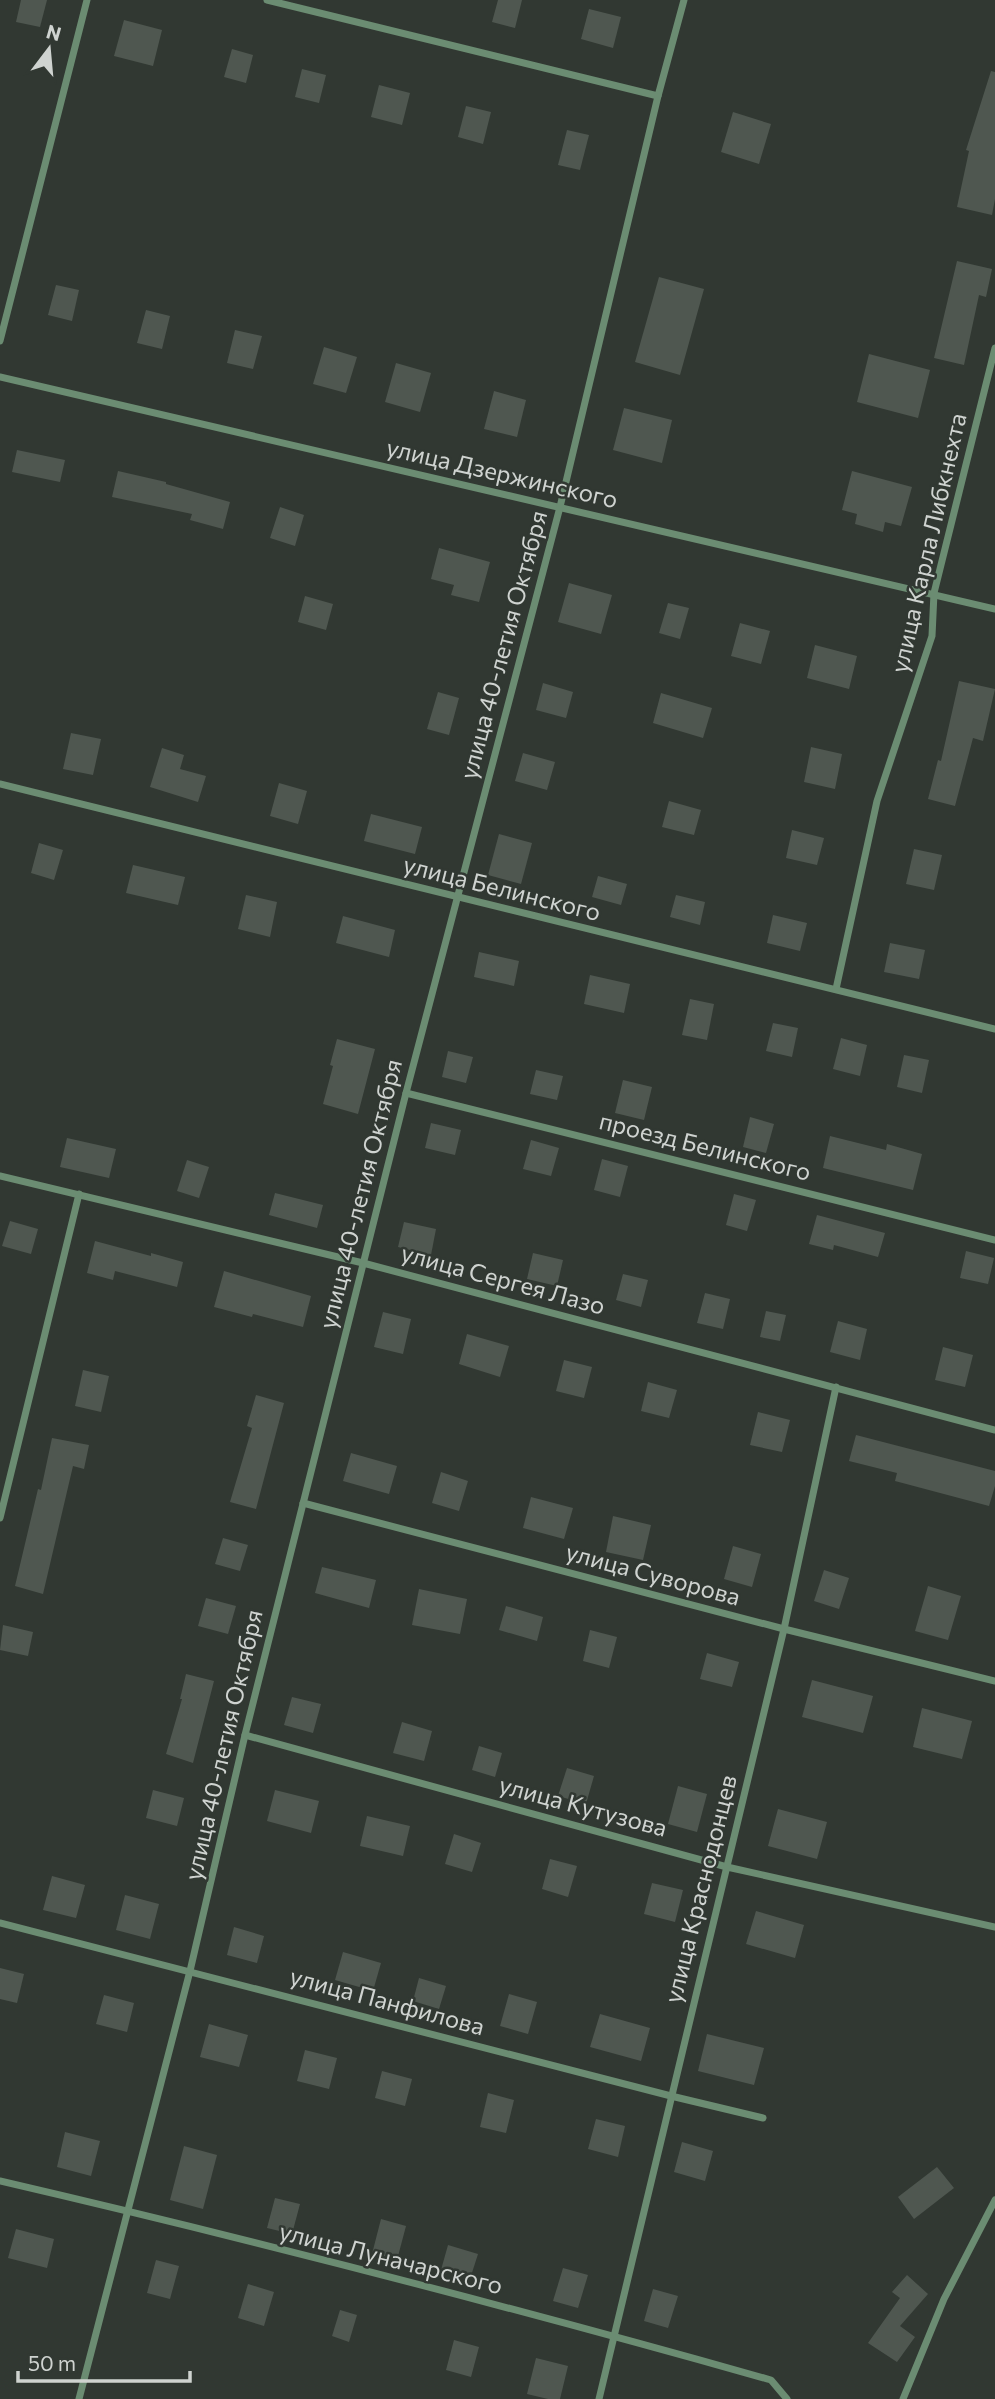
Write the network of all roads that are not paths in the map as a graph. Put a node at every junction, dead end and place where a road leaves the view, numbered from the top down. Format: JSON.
{"nodes":[{"id":1,"x":88,"y":0,"type":"edge"},
{"id":2,"x":267,"y":0,"type":"edge"},
{"id":3,"x":684,"y":0,"type":"edge"},
{"id":4,"x":658,"y":96,"type":"junction"},
{"id":5,"x":0,"y":341,"type":"edge"},
{"id":6,"x":995,"y":348,"type":"edge"},
{"id":7,"x":0,"y":377,"type":"edge"},
{"id":8,"x":560,"y":508,"type":"junction"},
{"id":9,"x":934,"y":593,"type":"junction"},
{"id":10,"x":995,"y":609,"type":"edge"},
{"id":11,"x":0,"y":784,"type":"edge"},
{"id":12,"x":457,"y":898,"type":"junction"},
{"id":13,"x":836,"y":989,"type":"junction"},
{"id":14,"x":995,"y":1029,"type":"edge"},
{"id":15,"x":406,"y":1093,"type":"junction"},
{"id":16,"x":0,"y":1176,"type":"edge"},
{"id":17,"x":79,"y":1194,"type":"junction"},
{"id":18,"x":995,"y":1240,"type":"edge"},
{"id":19,"x":363,"y":1263,"type":"junction"},
{"id":20,"x":836,"y":1387,"type":"junction"},
{"id":21,"x":995,"y":1430,"type":"edge"},
{"id":22,"x":303,"y":1503,"type":"junction"},
{"id":23,"x":0,"y":1518,"type":"edge"},
{"id":24,"x":784,"y":1629,"type":"junction"},
{"id":25,"x":995,"y":1681,"type":"edge"},
{"id":26,"x":245,"y":1735,"type":"junction"},
{"id":27,"x":727,"y":1867,"type":"junction"},
{"id":28,"x":0,"y":1923,"type":"edge"},
{"id":29,"x":995,"y":1927,"type":"edge"},
{"id":30,"x":190,"y":1970,"type":"junction"},
{"id":31,"x":671,"y":2096,"type":"junction"},
{"id":32,"x":763,"y":2118,"type":"dead end"},
{"id":33,"x":0,"y":2180,"type":"edge"},
{"id":34,"x":995,"y":2200,"type":"edge"},
{"id":35,"x":128,"y":2211,"type":"junction"},
{"id":36,"x":614,"y":2336,"type":"junction"},
{"id":37,"x":79,"y":2399,"type":"edge"},
{"id":38,"x":599,"y":2399,"type":"edge"},
{"id":39,"x":787,"y":2399,"type":"edge"},
{"id":40,"x":903,"y":2399,"type":"edge"}],
"edges":[{"from":1,"to":5,"type":"street"},
{"from":2,"to":4,"type":"street"},
{"from":3,"to":4,"type":"street","name":"улица 40-летия Октября"},
{"from":4,"to":8,"type":"street","name":"улица 40-летия Октября"},
{"from":6,"to":9,"type":"street","name":"улица Карла Либкнехта"},
{"from":7,"to":8,"type":"street","name":"улица Дзержинского"},
{"from":8,"to":9,"type":"street","name":"улица Дзержинского"},
{"from":8,"to":12,"type":"street","name":"улица 40-летия Октября"},
{"from":9,"to":10,"type":"street","name":"улица Дзержинского"},
{"from":9,"to":13,"type":"street","name":"улица Карла Либкнехта"},
{"from":11,"to":12,"type":"street","name":"улица Белинского"},
{"from":12,"to":13,"type":"street","name":"улица Белинского"},
{"from":12,"to":15,"type":"street","name":"улица 40-летия Октября"},
{"from":13,"to":14,"type":"street","name":"улица Белинского"},
{"from":15,"to":18,"type":"street","name":"проезд Белинского"},
{"from":15,"to":19,"type":"street","name":"улица 40-летия Октября"},
{"from":16,"to":17,"type":"street","name":"улица Сергея Лазо"},
{"from":17,"to":19,"type":"street","name":"улица Сергея Лазо"},
{"from":17,"to":23,"type":"street"},
{"from":19,"to":20,"type":"street","name":"улица Сергея Лазо"},
{"from":19,"to":22,"type":"street","name":"улица 40-летия Октября"},
{"from":20,"to":21,"type":"street","name":"улица Сергея Лазо"},
{"from":20,"to":24,"type":"street","name":"улица Краснодонцев"},
{"from":22,"to":24,"type":"street","name":"улица Суворова"},
{"from":22,"to":26,"type":"street","name":"улица 40-летия Октября"},
{"from":24,"to":25,"type":"street","name":"улица Суворова"},
{"from":24,"to":27,"type":"street","name":"улица Краснодонцев"},
{"from":26,"to":27,"type":"street","name":"улица Кутузова"},
{"from":26,"to":30,"type":"street","name":"улица 40-летия Октября"},
{"from":27,"to":29,"type":"street","name":"улица Кутузова"},
{"from":27,"to":31,"type":"street","name":"улица Краснодонцев"},
{"from":28,"to":30,"type":"street","name":"улица Панфилова"},
{"from":30,"to":31,"type":"street","name":"улица Панфилова"},
{"from":30,"to":35,"type":"street","name":"улица 40-летия Октября"},
{"from":31,"to":32,"type":"street","name":"улица Панфилова"},
{"from":31,"to":36,"type":"street","name":"улица Краснодонцев"},
{"from":33,"to":35,"type":"street","name":"улица Луначарского"},
{"from":34,"to":40,"type":"street"},
{"from":35,"to":36,"type":"street","name":"улица Луначарского"},
{"from":35,"to":37,"type":"street","name":"улица 40-летия Октября"},
{"from":36,"to":38,"type":"street","name":"улица Краснодонцев"},
{"from":36,"to":39,"type":"street","name":"улица Луначарского"}]}
